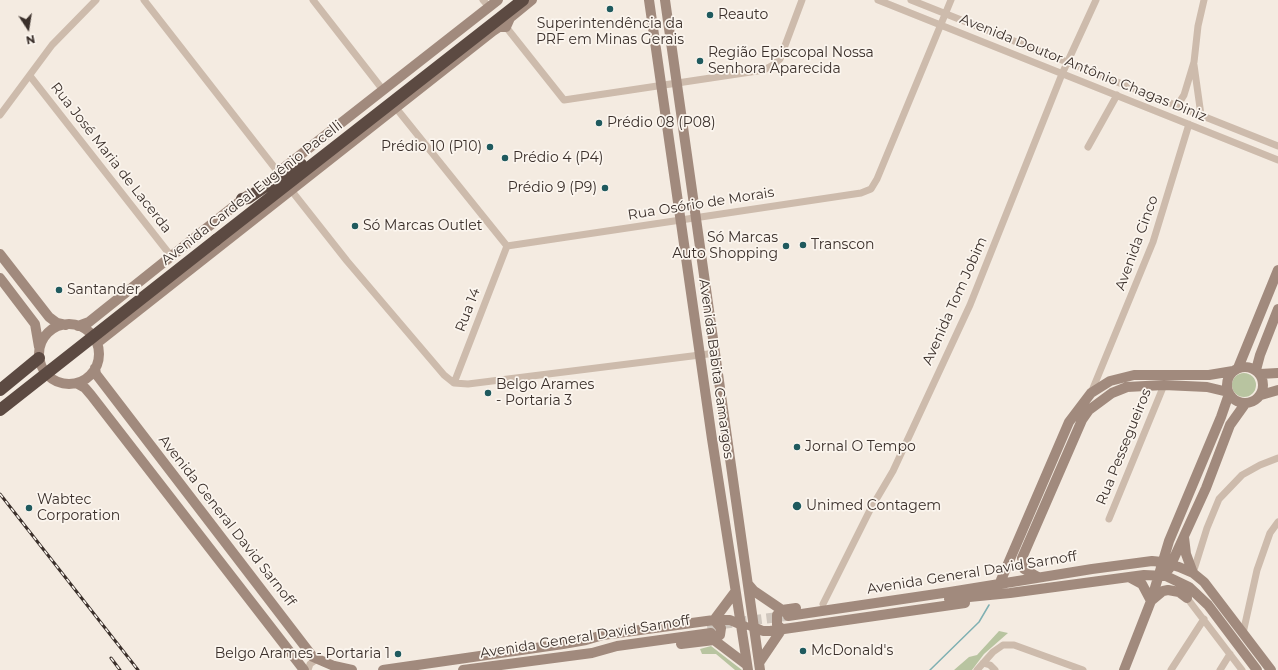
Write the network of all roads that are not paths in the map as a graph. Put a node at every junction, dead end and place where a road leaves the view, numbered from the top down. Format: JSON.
{"nodes":[{"id":1,"x":96,"y":0,"type":"edge"},
{"id":2,"x":144,"y":0,"type":"edge"},
{"id":3,"x":313,"y":0,"type":"edge"},
{"id":4,"x":498,"y":0,"type":"edge"},
{"id":5,"x":512,"y":0,"type":"edge"},
{"id":6,"x":523,"y":0,"type":"edge"},
{"id":7,"x":532,"y":0,"type":"edge"},
{"id":8,"x":649,"y":0,"type":"edge"},
{"id":9,"x":665,"y":0,"type":"edge"},
{"id":10,"x":802,"y":0,"type":"edge"},
{"id":11,"x":878,"y":0,"type":"edge"},
{"id":12,"x":911,"y":0,"type":"edge"},
{"id":13,"x":952,"y":0,"type":"edge"},
{"id":14,"x":1096,"y":0,"type":"edge"},
{"id":15,"x":1204,"y":0,"type":"edge"},
{"id":16,"x":486,"y":4,"type":"edge"},
{"id":17,"x":946,"y":14,"type":"junction"},
{"id":18,"x":940,"y":26,"type":"junction"},
{"id":19,"x":506,"y":27,"type":"junction"},
{"id":20,"x":1068,"y":62,"type":"junction"},
{"id":21,"x":1194,"y":62,"type":"junction"},
{"id":22,"x":1062,"y":74,"type":"junction"},
{"id":23,"x":30,"y":76,"type":"junction"},
{"id":24,"x":677,"y":84,"type":"junction"},
{"id":25,"x":662,"y":86,"type":"junction"},
{"id":26,"x":383,"y":90,"type":"junction"},
{"id":27,"x":1117,"y":95,"type":"junction"},
{"id":28,"x":1177,"y":106,"type":"junction"},
{"id":29,"x":396,"y":108,"type":"junction"},
{"id":30,"x":0,"y":115,"type":"edge"},
{"id":31,"x":1201,"y":115,"type":"junction"},
{"id":32,"x":1189,"y":124,"type":"junction"},
{"id":33,"x":1278,"y":146,"type":"edge"},
{"id":34,"x":1088,"y":147,"type":"dead end"},
{"id":35,"x":1278,"y":160,"type":"edge"},
{"id":36,"x":301,"y":164,"type":"junction"},
{"id":37,"x":278,"y":172,"type":"junction"},
{"id":38,"x":291,"y":190,"type":"junction"},
{"id":39,"x":242,"y":199,"type":"junction"},
{"id":40,"x":260,"y":206,"type":"junction"},
{"id":41,"x":696,"y":218,"type":"junction"},
{"id":42,"x":681,"y":220,"type":"junction"},
{"id":43,"x":214,"y":237,"type":"junction"},
{"id":44,"x":507,"y":246,"type":"junction"},
{"id":45,"x":0,"y":254,"type":"edge"},
{"id":46,"x":171,"y":256,"type":"junction"},
{"id":47,"x":1278,"y":270,"type":"edge"},
{"id":48,"x":0,"y":278,"type":"edge"},
{"id":49,"x":1278,"y":309,"type":"edge"},
{"id":50,"x":66,"y":325,"type":"junction"},
{"id":51,"x":78,"y":326,"type":"junction"},
{"id":52,"x":96,"y":343,"type":"junction"},
{"id":53,"x":39,"y":353,"type":"junction"},
{"id":54,"x":716,"y":353,"type":"junction"},
{"id":55,"x":700,"y":355,"type":"junction"},
{"id":56,"x":95,"y":368,"type":"junction"},
{"id":57,"x":1103,"y":368,"type":"junction"},
{"id":58,"x":1236,"y":370,"type":"junction"},
{"id":59,"x":1258,"y":372,"type":"junction"},
{"id":60,"x":1278,"y":373,"type":"edge"},
{"id":61,"x":52,"y":379,"type":"junction"},
{"id":62,"x":1110,"y":381,"type":"junction"},
{"id":63,"x":76,"y":383,"type":"junction"},
{"id":64,"x":454,"y":383,"type":"junction"},
{"id":65,"x":1164,"y":384,"type":"junction"},
{"id":66,"x":1217,"y":389,"type":"junction"},
{"id":67,"x":0,"y":390,"type":"edge"},
{"id":68,"x":1278,"y":390,"type":"edge"},
{"id":69,"x":1091,"y":393,"type":"junction"},
{"id":70,"x":1228,"y":393,"type":"junction"},
{"id":71,"x":1261,"y":396,"type":"junction"},
{"id":72,"x":0,"y":399,"type":"edge"},
{"id":73,"x":1245,"y":404,"type":"junction"},
{"id":74,"x":0,"y":410,"type":"edge"},
{"id":75,"x":1224,"y":410,"type":"junction"},
{"id":76,"x":0,"y":417,"type":"edge"},
{"id":77,"x":1278,"y":458,"type":"edge"},
{"id":78,"x":167,"y":466,"type":"junction"},
{"id":79,"x":156,"y":477,"type":"junction"},
{"id":80,"x":177,"y":478,"type":"junction"},
{"id":81,"x":164,"y":488,"type":"junction"},
{"id":82,"x":1109,"y":519,"type":"dead end"},
{"id":83,"x":1278,"y":522,"type":"edge"},
{"id":84,"x":1184,"y":534,"type":"junction"},
{"id":85,"x":1162,"y":562,"type":"junction"},
{"id":86,"x":1193,"y":573,"type":"junction"},
{"id":87,"x":1127,"y":576,"type":"junction"},
{"id":88,"x":1038,"y":577,"type":"junction"},
{"id":89,"x":1166,"y":577,"type":"junction"},
{"id":90,"x":1002,"y":580,"type":"junction"},
{"id":91,"x":1022,"y":580,"type":"junction"},
{"id":92,"x":748,"y":584,"type":"junction"},
{"id":93,"x":261,"y":588,"type":"junction"},
{"id":94,"x":735,"y":592,"type":"junction"},
{"id":95,"x":1010,"y":593,"type":"junction"},
{"id":96,"x":249,"y":598,"type":"junction"},
{"id":97,"x":1187,"y":598,"type":"junction"},
{"id":98,"x":1151,"y":601,"type":"junction"},
{"id":99,"x":823,"y":604,"type":"junction"},
{"id":100,"x":786,"y":616,"type":"junction"},
{"id":101,"x":739,"y":619,"type":"junction"},
{"id":102,"x":1204,"y":619,"type":"junction"},
{"id":103,"x":782,"y":629,"type":"junction"},
{"id":104,"x":712,"y":630,"type":"junction"},
{"id":105,"x":755,"y":633,"type":"junction"},
{"id":106,"x":1243,"y":633,"type":"junction"},
{"id":107,"x":1230,"y":654,"type":"junction"},
{"id":108,"x":317,"y":659,"type":"junction"},
{"id":109,"x":983,"y":663,"type":"junction"},
{"id":110,"x":760,"y":667,"type":"edge"},
{"id":111,"x":334,"y":668,"type":"edge"},
{"id":112,"x":747,"y":668,"type":"edge"},
{"id":113,"x":304,"y":670,"type":"edge"},
{"id":114,"x":308,"y":670,"type":"edge"},
{"id":115,"x":352,"y":670,"type":"edge"},
{"id":116,"x":383,"y":670,"type":"edge"},
{"id":117,"x":463,"y":670,"type":"edge"},
{"id":118,"x":977,"y":670,"type":"edge"},
{"id":119,"x":994,"y":670,"type":"edge"},
{"id":120,"x":1083,"y":670,"type":"edge"},
{"id":121,"x":1124,"y":670,"type":"edge"},
{"id":122,"x":1171,"y":670,"type":"edge"},
{"id":123,"x":1220,"y":670,"type":"edge"},
{"id":124,"x":1242,"y":670,"type":"edge"},
{"id":125,"x":1257,"y":670,"type":"edge"},
{"id":126,"x":1271,"y":670,"type":"edge"}],
"edges":[{"from":1,"to":23,"type":"street"},
{"from":2,"to":37,"type":"street"},
{"from":3,"to":26,"type":"street"},
{"from":4,"to":16,"type":"main road","name":"Avenida Cardeal Eugênio Pacelli"},
{"from":5,"to":36,"type":"highway","name":"Avenida Cardeal Eugênio Pacelli"},
{"from":6,"to":40,"type":"highway","name":"Avenida Cardeal Eugênio Pacelli"},
{"from":7,"to":19,"type":"main road","name":"Avenida Cardeal Eugênio Pacelli"},
{"from":8,"to":25,"type":"main road","name":"Avenida Babita Camargos"},
{"from":9,"to":24,"type":"main road","name":"Avenida Babita Camargos"},
{"from":10,"to":24,"type":"street"},
{"from":11,"to":18,"type":"street","name":"Avenida Doutor Antônio Chagas Diniz"},
{"from":12,"to":17,"type":"street","name":"Avenida Doutor Antônio Chagas Diniz"},
{"from":13,"to":17,"type":"street","name":"Rua Osório de Morais"},
{"from":14,"to":20,"type":"street","name":"Avenida Tom Jobim"},
{"from":15,"to":21,"type":"street"},
{"from":16,"to":26,"type":"main road","name":"Avenida Cardeal Eugênio Pacelli"},
{"from":17,"to":18,"type":"street","name":"Rua Osório de Morais"},
{"from":17,"to":20,"type":"street","name":"Avenida Doutor Antônio Chagas Diniz"},
{"from":18,"to":22,"type":"street","name":"Avenida Doutor Antônio Chagas Diniz"},
{"from":18,"to":41,"type":"street","name":"Rua Osório de Morais"},
{"from":19,"to":25,"type":"street"},
{"from":19,"to":29,"type":"main road","name":"Avenida Cardeal Eugênio Pacelli"},
{"from":20,"to":22,"type":"street","name":"Avenida Tom Jobim"},
{"from":20,"to":28,"type":"street","name":"Avenida Doutor Antônio Chagas Diniz"},
{"from":21,"to":28,"type":"street"},
{"from":21,"to":31,"type":"street"},
{"from":22,"to":27,"type":"street","name":"Avenida Doutor Antônio Chagas Diniz"},
{"from":22,"to":99,"type":"street","name":"Avenida Tom Jobim"},
{"from":23,"to":30,"type":"street"},
{"from":23,"to":46,"type":"street","name":"Rua José Maria de Lacerda"},
{"from":24,"to":25,"type":"street"},
{"from":24,"to":41,"type":"main road","name":"Avenida Babita Camargos"},
{"from":25,"to":42,"type":"main road","name":"Avenida Babita Camargos"},
{"from":26,"to":37,"type":"main road","name":"Avenida Cardeal Eugênio Pacelli"},
{"from":27,"to":32,"type":"street","name":"Avenida Doutor Antônio Chagas Diniz"},
{"from":27,"to":34,"type":"street"},
{"from":28,"to":31,"type":"street","name":"Avenida Doutor Antônio Chagas Diniz"},
{"from":29,"to":38,"type":"main road","name":"Avenida Cardeal Eugênio Pacelli"},
{"from":29,"to":44,"type":"street"},
{"from":31,"to":33,"type":"street","name":"Avenida Doutor Antônio Chagas Diniz"},
{"from":32,"to":35,"type":"street","name":"Avenida Doutor Antônio Chagas Diniz"},
{"from":32,"to":57,"type":"street","name":"Avenida Cinco"},
{"from":36,"to":39,"type":"highway"},
{"from":36,"to":43,"type":"highway","name":"Avenida Cardeal Eugênio Pacelli"},
{"from":37,"to":39,"type":"main road","name":"Avenida Cardeal Eugênio Pacelli"},
{"from":38,"to":40,"type":"highway"},
{"from":38,"to":52,"type":"main road","name":"Avenida Cardeal Eugênio Pacelli"},
{"from":38,"to":64,"type":"street"},
{"from":39,"to":46,"type":"main road","name":"Avenida Cardeal Eugênio Pacelli"},
{"from":40,"to":43,"type":"highway","name":"Avenida Cardeal Eugênio Pacelli"},
{"from":41,"to":42,"type":"street","name":"Rua Osório de Morais"},
{"from":41,"to":54,"type":"main road","name":"Avenida Babita Camargos"},
{"from":42,"to":44,"type":"street","name":"Rua Osório de Morais"},
{"from":42,"to":55,"type":"main road","name":"Avenida Babita Camargos"},
{"from":43,"to":72,"type":"highway","name":"Avenida Cardeal Eugênio Pacelli"},
{"from":43,"to":74,"type":"highway","name":"Avenida Cardeal Eugênio Pacelli","bridge":true},
{"from":44,"to":64,"type":"street","name":"Rua 14"},
{"from":45,"to":50,"type":"main road"},
{"from":46,"to":51,"type":"main road","name":"Avenida Cardeal Eugênio Pacelli"},
{"from":47,"to":58,"type":"main road"},
{"from":48,"to":53,"type":"main road"},
{"from":49,"to":59,"type":"main road"},
{"from":50,"to":51,"type":"main road"},
{"from":50,"to":53,"type":"main road"},
{"from":51,"to":52,"type":"main road"},
{"from":52,"to":56,"type":"main road"},
{"from":53,"to":61,"type":"main road"},
{"from":53,"to":67,"type":"highway"},
{"from":54,"to":55,"type":"street"},
{"from":54,"to":92,"type":"main road","name":"Avenida Babita Camargos"},
{"from":55,"to":64,"type":"street"},
{"from":55,"to":94,"type":"main road","name":"Avenida Babita Camargos"},
{"from":56,"to":63,"type":"main road"},
{"from":56,"to":78,"type":"main road","name":"Avenida General David Sarnoff"},
{"from":57,"to":62,"type":"street"},
{"from":57,"to":69,"type":"street","name":"Avenida Cinco"},
{"from":58,"to":59,"type":"main road"},
{"from":58,"to":62,"type":"main road"},
{"from":58,"to":70,"type":"main road"},
{"from":59,"to":60,"type":"main road"},
{"from":59,"to":71,"type":"main road"},
{"from":61,"to":63,"type":"main road"},
{"from":61,"to":76,"type":"main road"},
{"from":62,"to":69,"type":"main road"},
{"from":63,"to":79,"type":"main road","name":"Avenida General David Sarnoff"},
{"from":65,"to":66,"type":"main road"},
{"from":65,"to":82,"type":"street","name":"Rua Pessegueiros"},
{"from":65,"to":88,"type":"main road"},
{"from":66,"to":70,"type":"main road"},
{"from":66,"to":75,"type":"main road"},
{"from":68,"to":71,"type":"main road"},
{"from":69,"to":90,"type":"main road"},
{"from":70,"to":73,"type":"main road"},
{"from":70,"to":75,"type":"main road"},
{"from":71,"to":73,"type":"main road"},
{"from":73,"to":84,"type":"main road"},
{"from":75,"to":85,"type":"main road"},
{"from":77,"to":86,"type":"street"},
{"from":78,"to":79,"type":"main road"},
{"from":78,"to":80,"type":"main road","name":"Avenida General David Sarnoff"},
{"from":79,"to":81,"type":"main road","name":"Avenida General David Sarnoff"},
{"from":80,"to":81,"type":"main road"},
{"from":80,"to":93,"type":"main road","name":"Avenida General David Sarnoff"},
{"from":81,"to":96,"type":"main road","name":"Avenida General David Sarnoff"},
{"from":83,"to":106,"type":"street"},
{"from":84,"to":85,"type":"main road"},
{"from":84,"to":86,"type":"main road"},
{"from":85,"to":86,"type":"main road"},
{"from":85,"to":88,"type":"main road","name":"Avenida General David Sarnoff"},
{"from":85,"to":89,"type":"main road"},
{"from":86,"to":106,"type":"main road"},
{"from":87,"to":89,"type":"main road","name":"Avenida General David Sarnoff"},
{"from":87,"to":95,"type":"main road","name":"Avenida General David Sarnoff"},
{"from":87,"to":98,"type":"main road"},
{"from":88,"to":91,"type":"main road","name":"Avenida General David Sarnoff"},
{"from":89,"to":97,"type":"main road"},
{"from":89,"to":98,"type":"main road"},
{"from":89,"to":125,"type":"main road"},
{"from":90,"to":91,"type":"main road"},
{"from":90,"to":99,"type":"main road"},
{"from":91,"to":100,"type":"main road","name":"Avenida General David Sarnoff"},
{"from":92,"to":100,"type":"main road"},
{"from":92,"to":105,"type":"main road","name":"Avenida Babita Camargos"},
{"from":93,"to":96,"type":"main road"},
{"from":93,"to":108,"type":"main road","name":"Avenida General David Sarnoff"},
{"from":94,"to":101,"type":"main road","name":"Avenida Babita Camargos"},
{"from":94,"to":104,"type":"main road"},
{"from":95,"to":100,"type":"main road","name":"Avenida General David Sarnoff"},
{"from":95,"to":103,"type":"main road"},
{"from":96,"to":113,"type":"main road","name":"Avenida General David Sarnoff"},
{"from":97,"to":98,"type":"main road"},
{"from":97,"to":102,"type":"street"},
{"from":98,"to":121,"type":"main road"},
{"from":99,"to":100,"type":"main road"},
{"from":100,"to":103,"type":"main road"},
{"from":101,"to":104,"type":"main road"},
{"from":101,"to":105,"type":"main road"},
{"from":101,"to":112,"type":"main road","name":"Avenida Babita Camargos"},
{"from":102,"to":107,"type":"street"},
{"from":102,"to":122,"type":"street"},
{"from":103,"to":105,"type":"main road"},
{"from":103,"to":110,"type":"main road"},
{"from":104,"to":112,"type":"main road"},
{"from":104,"to":116,"type":"main road","name":"Avenida General David Sarnoff"},
{"from":104,"to":117,"type":"main road","name":"Avenida General David Sarnoff"},
{"from":105,"to":110,"type":"main road","name":"Avenida Babita Camargos"},
{"from":106,"to":126,"type":"main road"},
{"from":107,"to":123,"type":"street"},
{"from":107,"to":124,"type":"street"},
{"from":108,"to":111,"type":"main road","name":"Avenida General David Sarnoff"},
{"from":108,"to":114,"type":"street"},
{"from":109,"to":118,"type":"street"},
{"from":109,"to":119,"type":"street"},
{"from":109,"to":120,"type":"street"},
{"from":111,"to":115,"type":"main road","name":"Avenida General David Sarnoff"}]}
